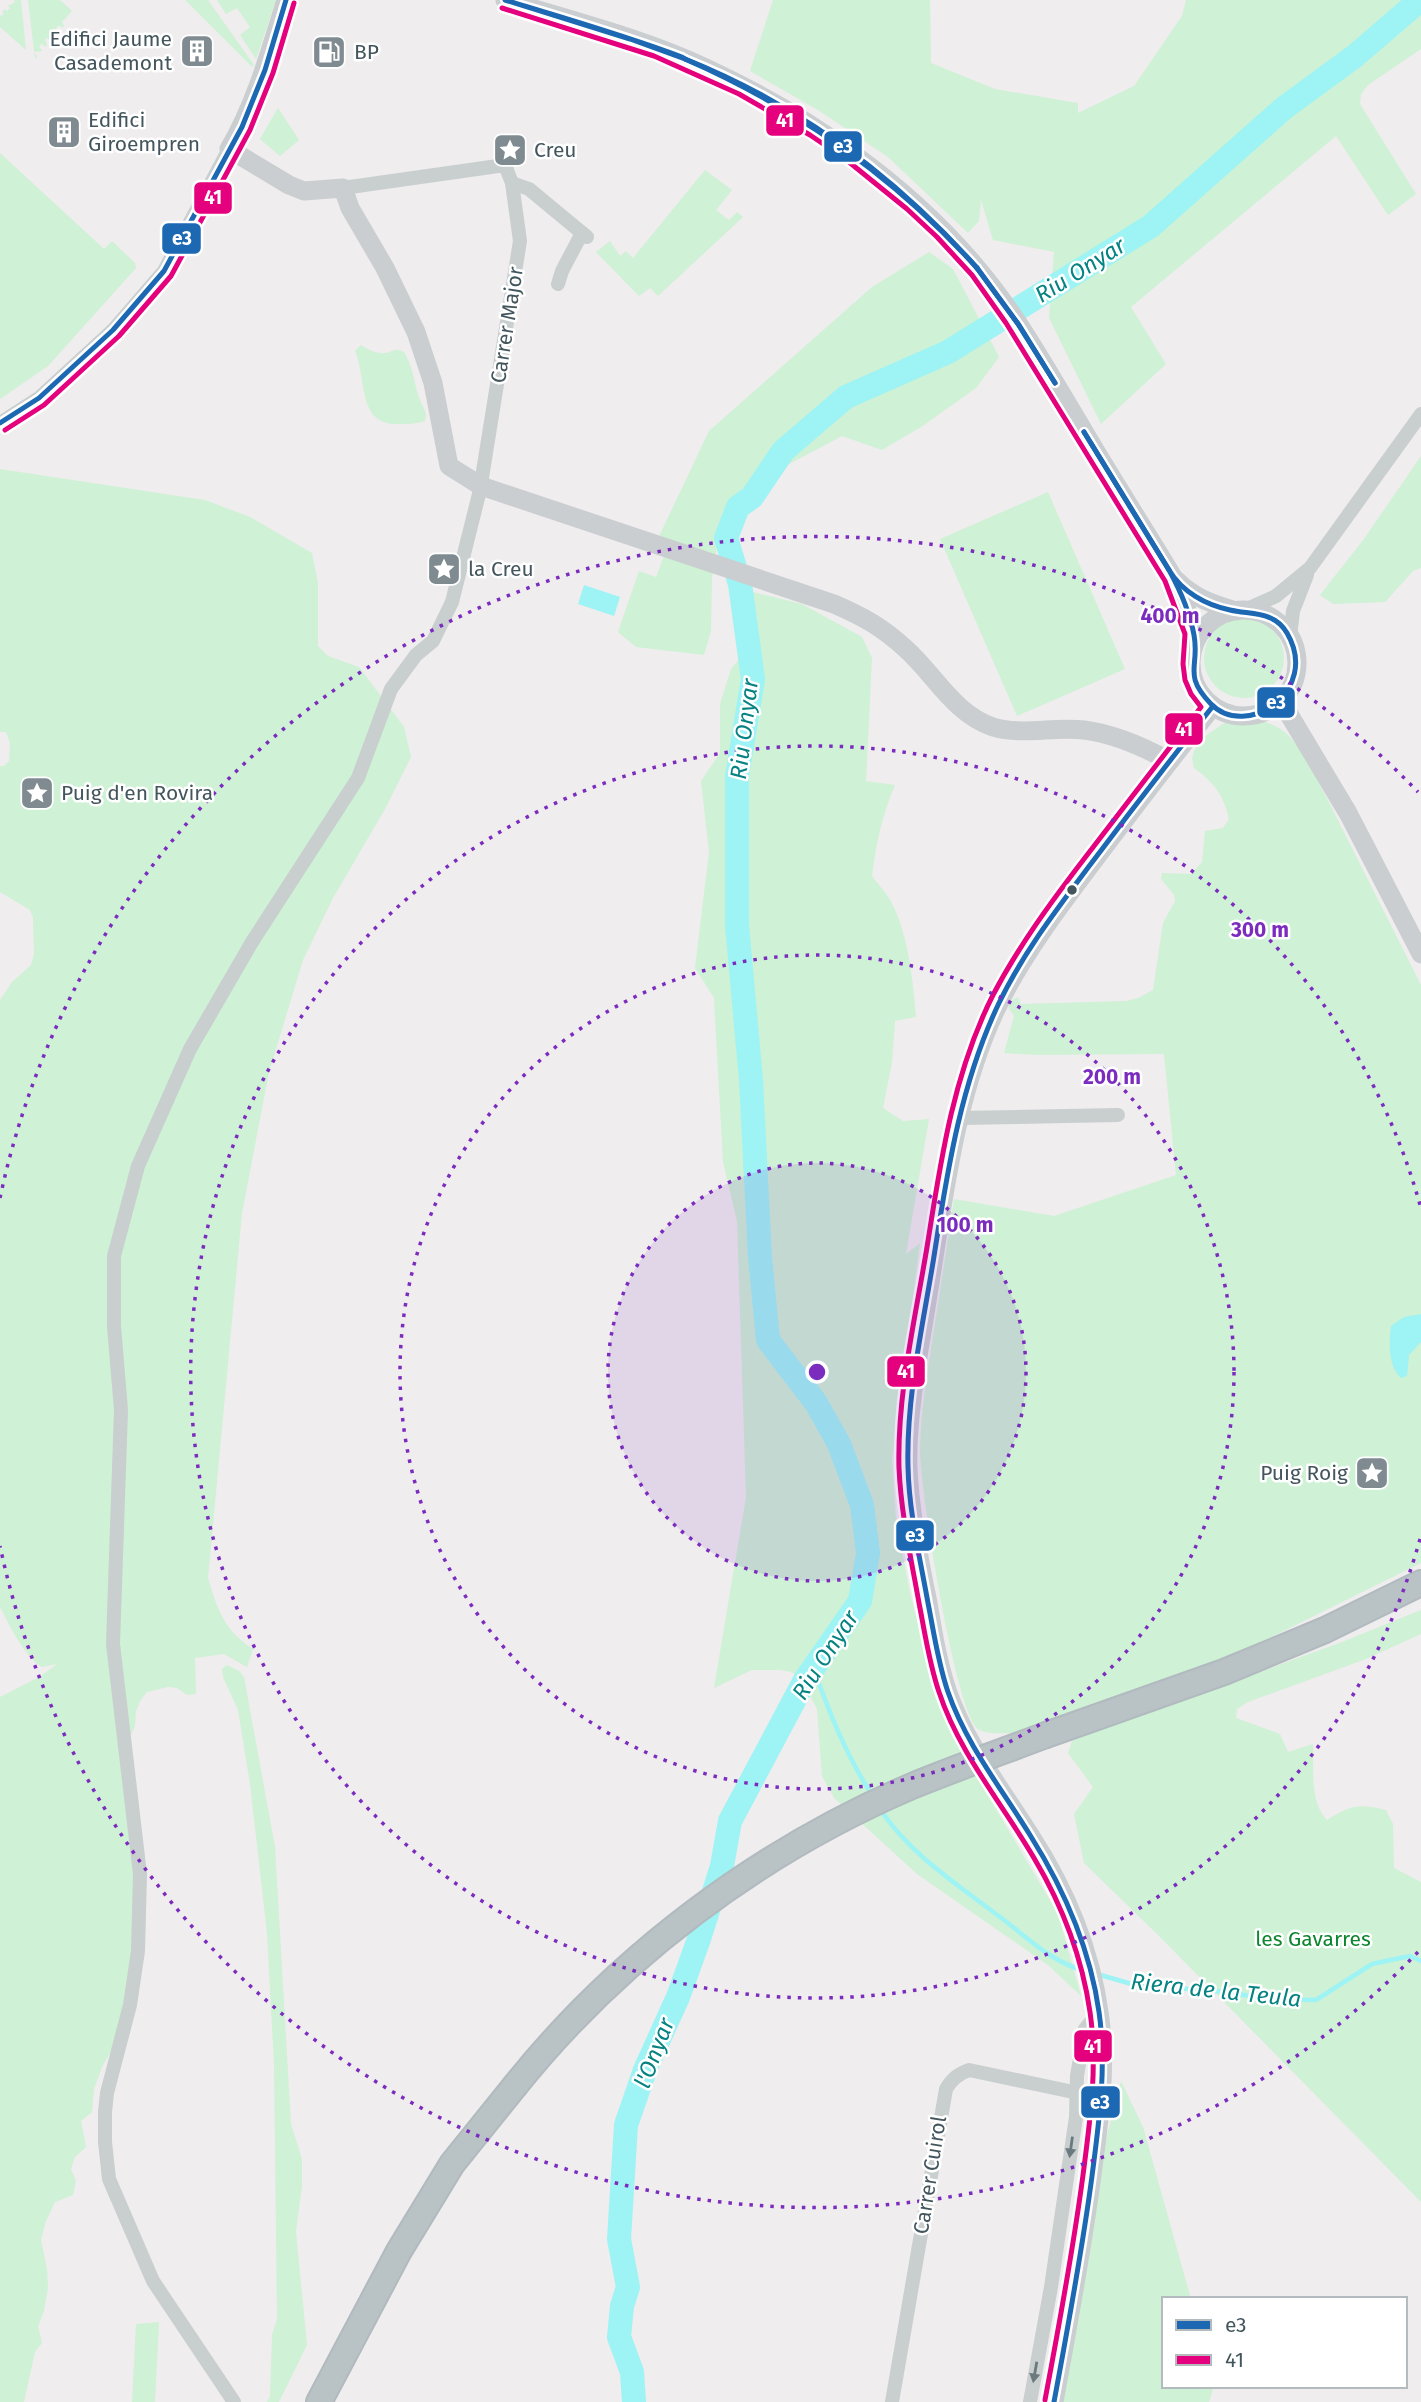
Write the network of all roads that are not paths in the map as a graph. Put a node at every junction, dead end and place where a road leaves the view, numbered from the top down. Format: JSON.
{"nodes":[{"id":1,"x":286,"y":0,"type":"edge"},
{"id":2,"x":505,"y":0,"type":"edge"},
{"id":3,"x":229,"y":149,"type":"junction"},
{"id":4,"x":512,"y":183,"type":"junction"},
{"id":5,"x":342,"y":188,"type":"junction"},
{"id":6,"x":558,"y":284,"type":"dead end"},
{"id":7,"x":1421,"y":414,"type":"edge"},
{"id":8,"x":0,"y":423,"type":"edge"},
{"id":9,"x":481,"y":486,"type":"junction"},
{"id":10,"x":1310,"y":568,"type":"junction"},
{"id":11,"x":1173,"y":577,"type":"junction"},
{"id":12,"x":1241,"y":611,"type":"junction"},
{"id":13,"x":1290,"y":637,"type":"junction"},
{"id":14,"x":1195,"y":642,"type":"junction"},
{"id":15,"x":1281,"y":701,"type":"junction"},
{"id":16,"x":1213,"y":706,"type":"junction"},
{"id":17,"x":1169,"y":761,"type":"junction"},
{"id":18,"x":1421,"y":954,"type":"edge"},
{"id":19,"x":1118,"y":1115,"type":"dead end"},
{"id":20,"x":961,"y":1118,"type":"junction"},
{"id":21,"x":1421,"y":1571,"type":"edge"},
{"id":22,"x":1421,"y":1583,"type":"edge"},
{"id":23,"x":1421,"y":1599,"type":"edge"},
{"id":24,"x":1342,"y":1622,"type":"junction"},
{"id":25,"x":1308,"y":1637,"type":"junction"},
{"id":26,"x":1099,"y":2012,"type":"junction"},
{"id":27,"x":1078,"y":2093,"type":"junction"},
{"id":28,"x":234,"y":2402,"type":"edge"},
{"id":29,"x":319,"y":2402,"type":"edge"},
{"id":30,"x":892,"y":2402,"type":"edge"},
{"id":31,"x":1030,"y":2402,"type":"edge"},
{"id":32,"x":1054,"y":2402,"type":"edge"}],
"edges":[{"from":1,"to":3,"type":"main road"},
{"from":2,"to":11,"type":"main road"},
{"from":3,"to":5,"type":"main road"},
{"from":3,"to":8,"type":"street"},
{"from":4,"to":5,"type":"street","name":"Carrer Major"},
{"from":4,"to":6,"type":"street"},
{"from":4,"to":9,"type":"street","name":"Carrer Major"},
{"from":5,"to":9,"type":"main road"},
{"from":7,"to":10,"type":"street"},
{"from":9,"to":17,"type":"main road"},
{"from":9,"to":28,"type":"street","name":"Carrer Major"},
{"from":10,"to":12,"type":"street"},
{"from":10,"to":13,"type":"street"},
{"from":11,"to":12,"type":"main road"},
{"from":11,"to":14,"type":"main road"},
{"from":12,"to":13,"type":"main road"},
{"from":12,"to":14,"type":"main road"},
{"from":13,"to":15,"type":"main road"},
{"from":14,"to":16,"type":"main road"},
{"from":15,"to":16,"type":"main road"},
{"from":15,"to":18,"type":"main road"},
{"from":16,"to":17,"type":"main road"},
{"from":17,"to":20,"type":"main road"},
{"from":19,"to":20,"type":"street"},
{"from":20,"to":26,"type":"main road"},
{"from":21,"to":24,"type":"highway"},
{"from":22,"to":24,"type":"highway"},
{"from":23,"to":25,"type":"highway"},
{"from":24,"to":25,"type":"highway"},
{"from":25,"to":29,"type":"highway","bridge":true},
{"from":26,"to":27,"type":"street"},
{"from":26,"to":32,"type":"main road"},
{"from":27,"to":30,"type":"street","name":"Carrer Cuirol"},
{"from":27,"to":31,"type":"street","one_way":true}]}
